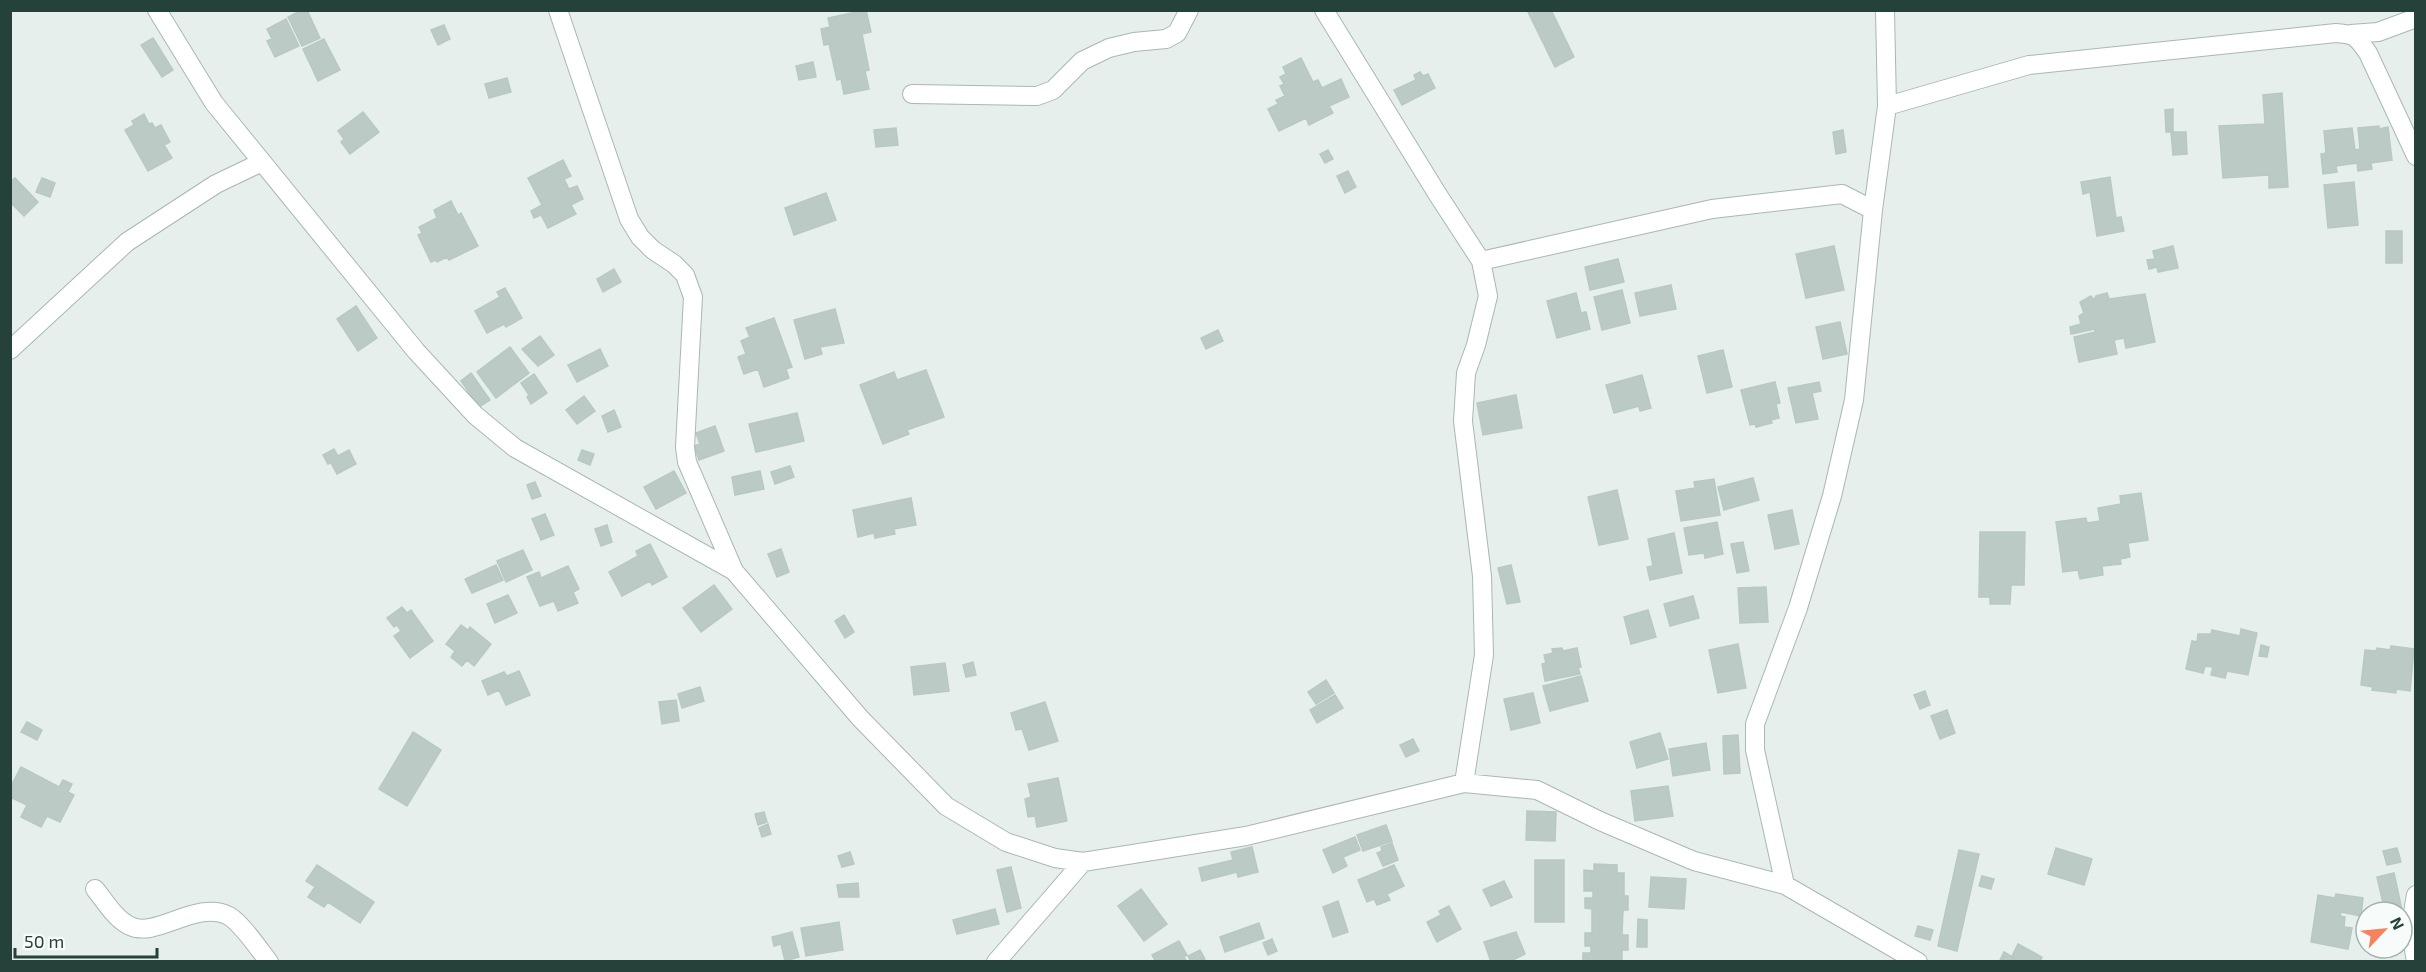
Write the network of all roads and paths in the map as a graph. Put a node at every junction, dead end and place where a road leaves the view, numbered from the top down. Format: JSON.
{"nodes":[{"id":1,"x":157,"y":10,"type":"edge"},
{"id":2,"x":558,"y":10,"type":"edge"},
{"id":3,"x":1189,"y":10,"type":"edge"},
{"id":4,"x":1324,"y":10,"type":"edge"},
{"id":5,"x":1885,"y":10,"type":"edge"},
{"id":6,"x":2415,"y":18,"type":"edge"},
{"id":7,"x":2351,"y":34,"type":"junction"},
{"id":8,"x":912,"y":94,"type":"dead end"},
{"id":9,"x":1887,"y":106,"type":"junction"},
{"id":10,"x":2415,"y":156,"type":"edge"},
{"id":11,"x":262,"y":162,"type":"junction"},
{"id":12,"x":1873,"y":210,"type":"junction"},
{"id":13,"x":1481,"y":261,"type":"junction"},
{"id":14,"x":10,"y":350,"type":"edge"},
{"id":15,"x":734,"y":571,"type":"junction"},
{"id":16,"x":1464,"y":783,"type":"junction"},
{"id":17,"x":1083,"y":862,"type":"junction"},
{"id":18,"x":1785,"y":885,"type":"junction"},
{"id":19,"x":95,"y":889,"type":"dead end"},
{"id":20,"x":2415,"y":895,"type":"edge"},
{"id":21,"x":2415,"y":961,"type":"edge"},
{"id":22,"x":269,"y":962,"type":"edge"},
{"id":23,"x":996,"y":962,"type":"edge"},
{"id":24,"x":1918,"y":962,"type":"edge"}],
"edges":[{"from":1,"to":11,"type":"street"},
{"from":2,"to":15,"type":"street"},
{"from":3,"to":8,"type":"street"},
{"from":4,"to":13,"type":"street"},
{"from":5,"to":9,"type":"street"},
{"from":6,"to":7,"type":"street"},
{"from":7,"to":9,"type":"street"},
{"from":7,"to":10,"type":"street"},
{"from":9,"to":12,"type":"street"},
{"from":11,"to":14,"type":"street"},
{"from":11,"to":15,"type":"street"},
{"from":12,"to":13,"type":"street"},
{"from":12,"to":18,"type":"street"},
{"from":13,"to":16,"type":"street"},
{"from":15,"to":17,"type":"street"},
{"from":16,"to":17,"type":"street"},
{"from":16,"to":18,"type":"street"},
{"from":17,"to":23,"type":"street"},
{"from":18,"to":24,"type":"street"},
{"from":19,"to":22,"type":"street"},
{"from":20,"to":21,"type":"street"}]}
